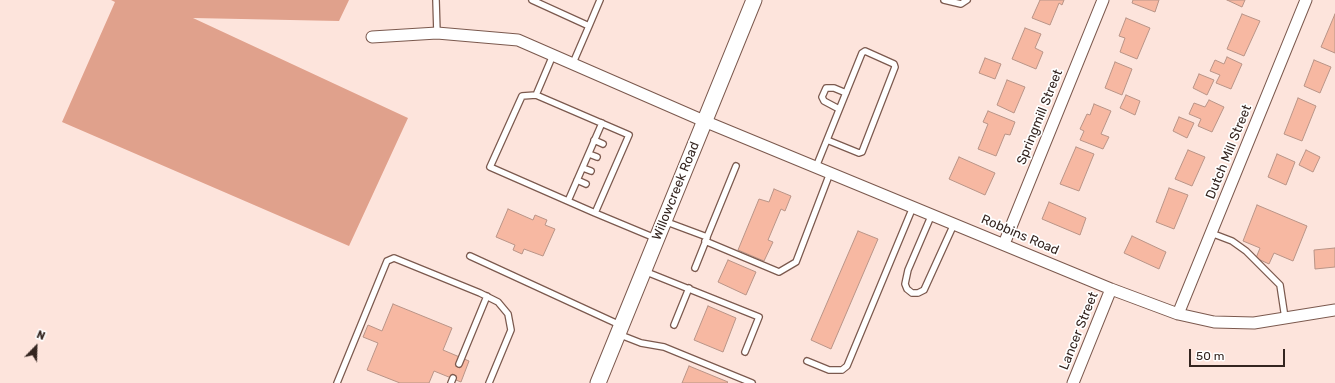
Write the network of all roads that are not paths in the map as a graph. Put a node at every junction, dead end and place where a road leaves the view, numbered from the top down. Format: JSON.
{"nodes":[{"id":1,"x":436,"y":0,"type":"edge"},
{"id":2,"x":532,"y":0,"type":"edge"},
{"id":3,"x":600,"y":0,"type":"edge"},
{"id":4,"x":754,"y":0,"type":"edge"},
{"id":5,"x":944,"y":0,"type":"edge"},
{"id":6,"x":967,"y":0,"type":"edge"},
{"id":7,"x":1103,"y":0,"type":"edge"},
{"id":8,"x":1306,"y":0,"type":"edge"},
{"id":9,"x":589,"y":26,"type":"junction"},
{"id":10,"x":437,"y":33,"type":"junction"},
{"id":11,"x":372,"y":37,"type":"dead end"},
{"id":12,"x":553,"y":55,"type":"junction"},
{"id":13,"x":573,"y":63,"type":"junction"},
{"id":14,"x":846,"y":93,"type":"junction"},
{"id":15,"x":536,"y":95,"type":"junction"},
{"id":16,"x":839,"y":109,"type":"junction"},
{"id":17,"x":704,"y":121,"type":"junction"},
{"id":18,"x":602,"y":123,"type":"junction"},
{"id":19,"x":594,"y":140,"type":"junction"},
{"id":20,"x":827,"y":140,"type":"junction"},
{"id":21,"x":603,"y":144,"type":"dead end"},
{"id":22,"x":589,"y":154,"type":"junction"},
{"id":23,"x":597,"y":157,"type":"dead end"},
{"id":24,"x":736,"y":166,"type":"dead end"},
{"id":25,"x":816,"y":167,"type":"junction"},
{"id":26,"x":582,"y":168,"type":"junction"},
{"id":27,"x":591,"y":171,"type":"dead end"},
{"id":28,"x":830,"y":173,"type":"junction"},
{"id":29,"x":577,"y":180,"type":"junction"},
{"id":30,"x":586,"y":184,"type":"dead end"},
{"id":31,"x":568,"y":201,"type":"junction"},
{"id":32,"x":914,"y":207,"type":"junction"},
{"id":33,"x":596,"y":213,"type":"junction"},
{"id":34,"x":932,"y":214,"type":"junction"},
{"id":35,"x":664,"y":220,"type":"junction"},
{"id":36,"x":954,"y":224,"type":"junction"},
{"id":37,"x":1211,"y":232,"type":"junction"},
{"id":38,"x":656,"y":238,"type":"junction"},
{"id":39,"x":706,"y":239,"type":"junction"},
{"id":40,"x":1004,"y":244,"type":"junction"},
{"id":41,"x":470,"y":256,"type":"dead end"},
{"id":42,"x":695,"y":268,"type":"dead end"},
{"id":43,"x":644,"y":271,"type":"junction"},
{"id":44,"x":688,"y":288,"type":"junction"},
{"id":45,"x":1111,"y":289,"type":"junction"},
{"id":46,"x":487,"y":296,"type":"junction"},
{"id":47,"x":1335,"y":310,"type":"edge"},
{"id":48,"x":1178,"y":314,"type":"junction"},
{"id":49,"x":1285,"y":318,"type":"junction"},
{"id":50,"x":674,"y":325,"type":"dead end"},
{"id":51,"x":619,"y":330,"type":"junction"},
{"id":52,"x":745,"y":352,"type":"dead end"},
{"id":53,"x":807,"y":361,"type":"dead end"},
{"id":54,"x":459,"y":364,"type":"dead end"},
{"id":55,"x":337,"y":383,"type":"edge"},
{"id":56,"x":489,"y":383,"type":"edge"},
{"id":57,"x":598,"y":383,"type":"edge"},
{"id":58,"x":752,"y":383,"type":"edge"},
{"id":59,"x":1073,"y":383,"type":"edge"}],
"edges":[{"from":1,"to":10,"type":"lane"},
{"from":2,"to":9,"type":"lane"},
{"from":3,"to":9,"type":"lane"},
{"from":4,"to":17,"type":"main road","name":"Willowcreek Road"},
{"from":5,"to":6,"type":"lane"},
{"from":7,"to":40,"type":"street","name":"Springmill Street"},
{"from":8,"to":37,"type":"street","name":"Dutch Mill Street"},
{"from":9,"to":13,"type":"lane"},
{"from":10,"to":11,"type":"street","name":"Robbins Road"},
{"from":10,"to":12,"type":"street","name":"Robbins Road"},
{"from":12,"to":13,"type":"street","name":"Robbins Road"},
{"from":12,"to":15,"type":"lane"},
{"from":13,"to":17,"type":"street","name":"Robbins Road"},
{"from":14,"to":16,"type":"lane"},
{"from":14,"to":16,"type":"lane"},
{"from":14,"to":20,"type":"lane"},
{"from":15,"to":18,"type":"lane"},
{"from":15,"to":31,"type":"lane"},
{"from":16,"to":20,"type":"lane"},
{"from":17,"to":25,"type":"street","name":"Robbins Road"},
{"from":17,"to":35,"type":"main road","name":"Willowcreek Road"},
{"from":18,"to":19,"type":"lane"},
{"from":18,"to":33,"type":"lane"},
{"from":19,"to":21,"type":"lane"},
{"from":19,"to":22,"type":"lane"},
{"from":20,"to":25,"type":"lane"},
{"from":22,"to":23,"type":"lane"},
{"from":22,"to":26,"type":"lane"},
{"from":24,"to":39,"type":"lane"},
{"from":25,"to":28,"type":"street","name":"Robbins Road"},
{"from":26,"to":27,"type":"lane"},
{"from":26,"to":29,"type":"lane"},
{"from":28,"to":32,"type":"street","name":"Robbins Road"},
{"from":28,"to":39,"type":"lane"},
{"from":29,"to":30,"type":"lane"},
{"from":29,"to":31,"type":"lane"},
{"from":31,"to":33,"type":"lane"},
{"from":32,"to":34,"type":"street","name":"Robbins Road"},
{"from":32,"to":53,"type":"lane"},
{"from":33,"to":38,"type":"lane"},
{"from":34,"to":36,"type":"street","name":"Robbins Road"},
{"from":34,"to":36,"type":"lane"},
{"from":35,"to":38,"type":"main road","name":"Willowcreek Road"},
{"from":35,"to":39,"type":"lane"},
{"from":36,"to":40,"type":"street","name":"Robbins Road"},
{"from":37,"to":48,"type":"street","name":"Dutch Mill Street"},
{"from":37,"to":49,"type":"lane"},
{"from":38,"to":43,"type":"main road","name":"Willowcreek Road"},
{"from":39,"to":42,"type":"lane"},
{"from":40,"to":45,"type":"street","name":"Robbins Road"},
{"from":41,"to":51,"type":"lane"},
{"from":43,"to":44,"type":"lane"},
{"from":43,"to":51,"type":"main road","name":"Willowcreek Road"},
{"from":44,"to":50,"type":"lane"},
{"from":44,"to":52,"type":"lane"},
{"from":45,"to":48,"type":"street","name":"Robbins Road"},
{"from":45,"to":59,"type":"street","name":"Lancer Street"},
{"from":46,"to":54,"type":"lane"},
{"from":46,"to":55,"type":"lane"},
{"from":46,"to":56,"type":"lane"},
{"from":47,"to":49,"type":"street","name":"Robbins Road"},
{"from":48,"to":49,"type":"street","name":"Robbins Road"},
{"from":51,"to":57,"type":"main road","name":"Willowcreek Road"},
{"from":51,"to":58,"type":"lane"}]}
